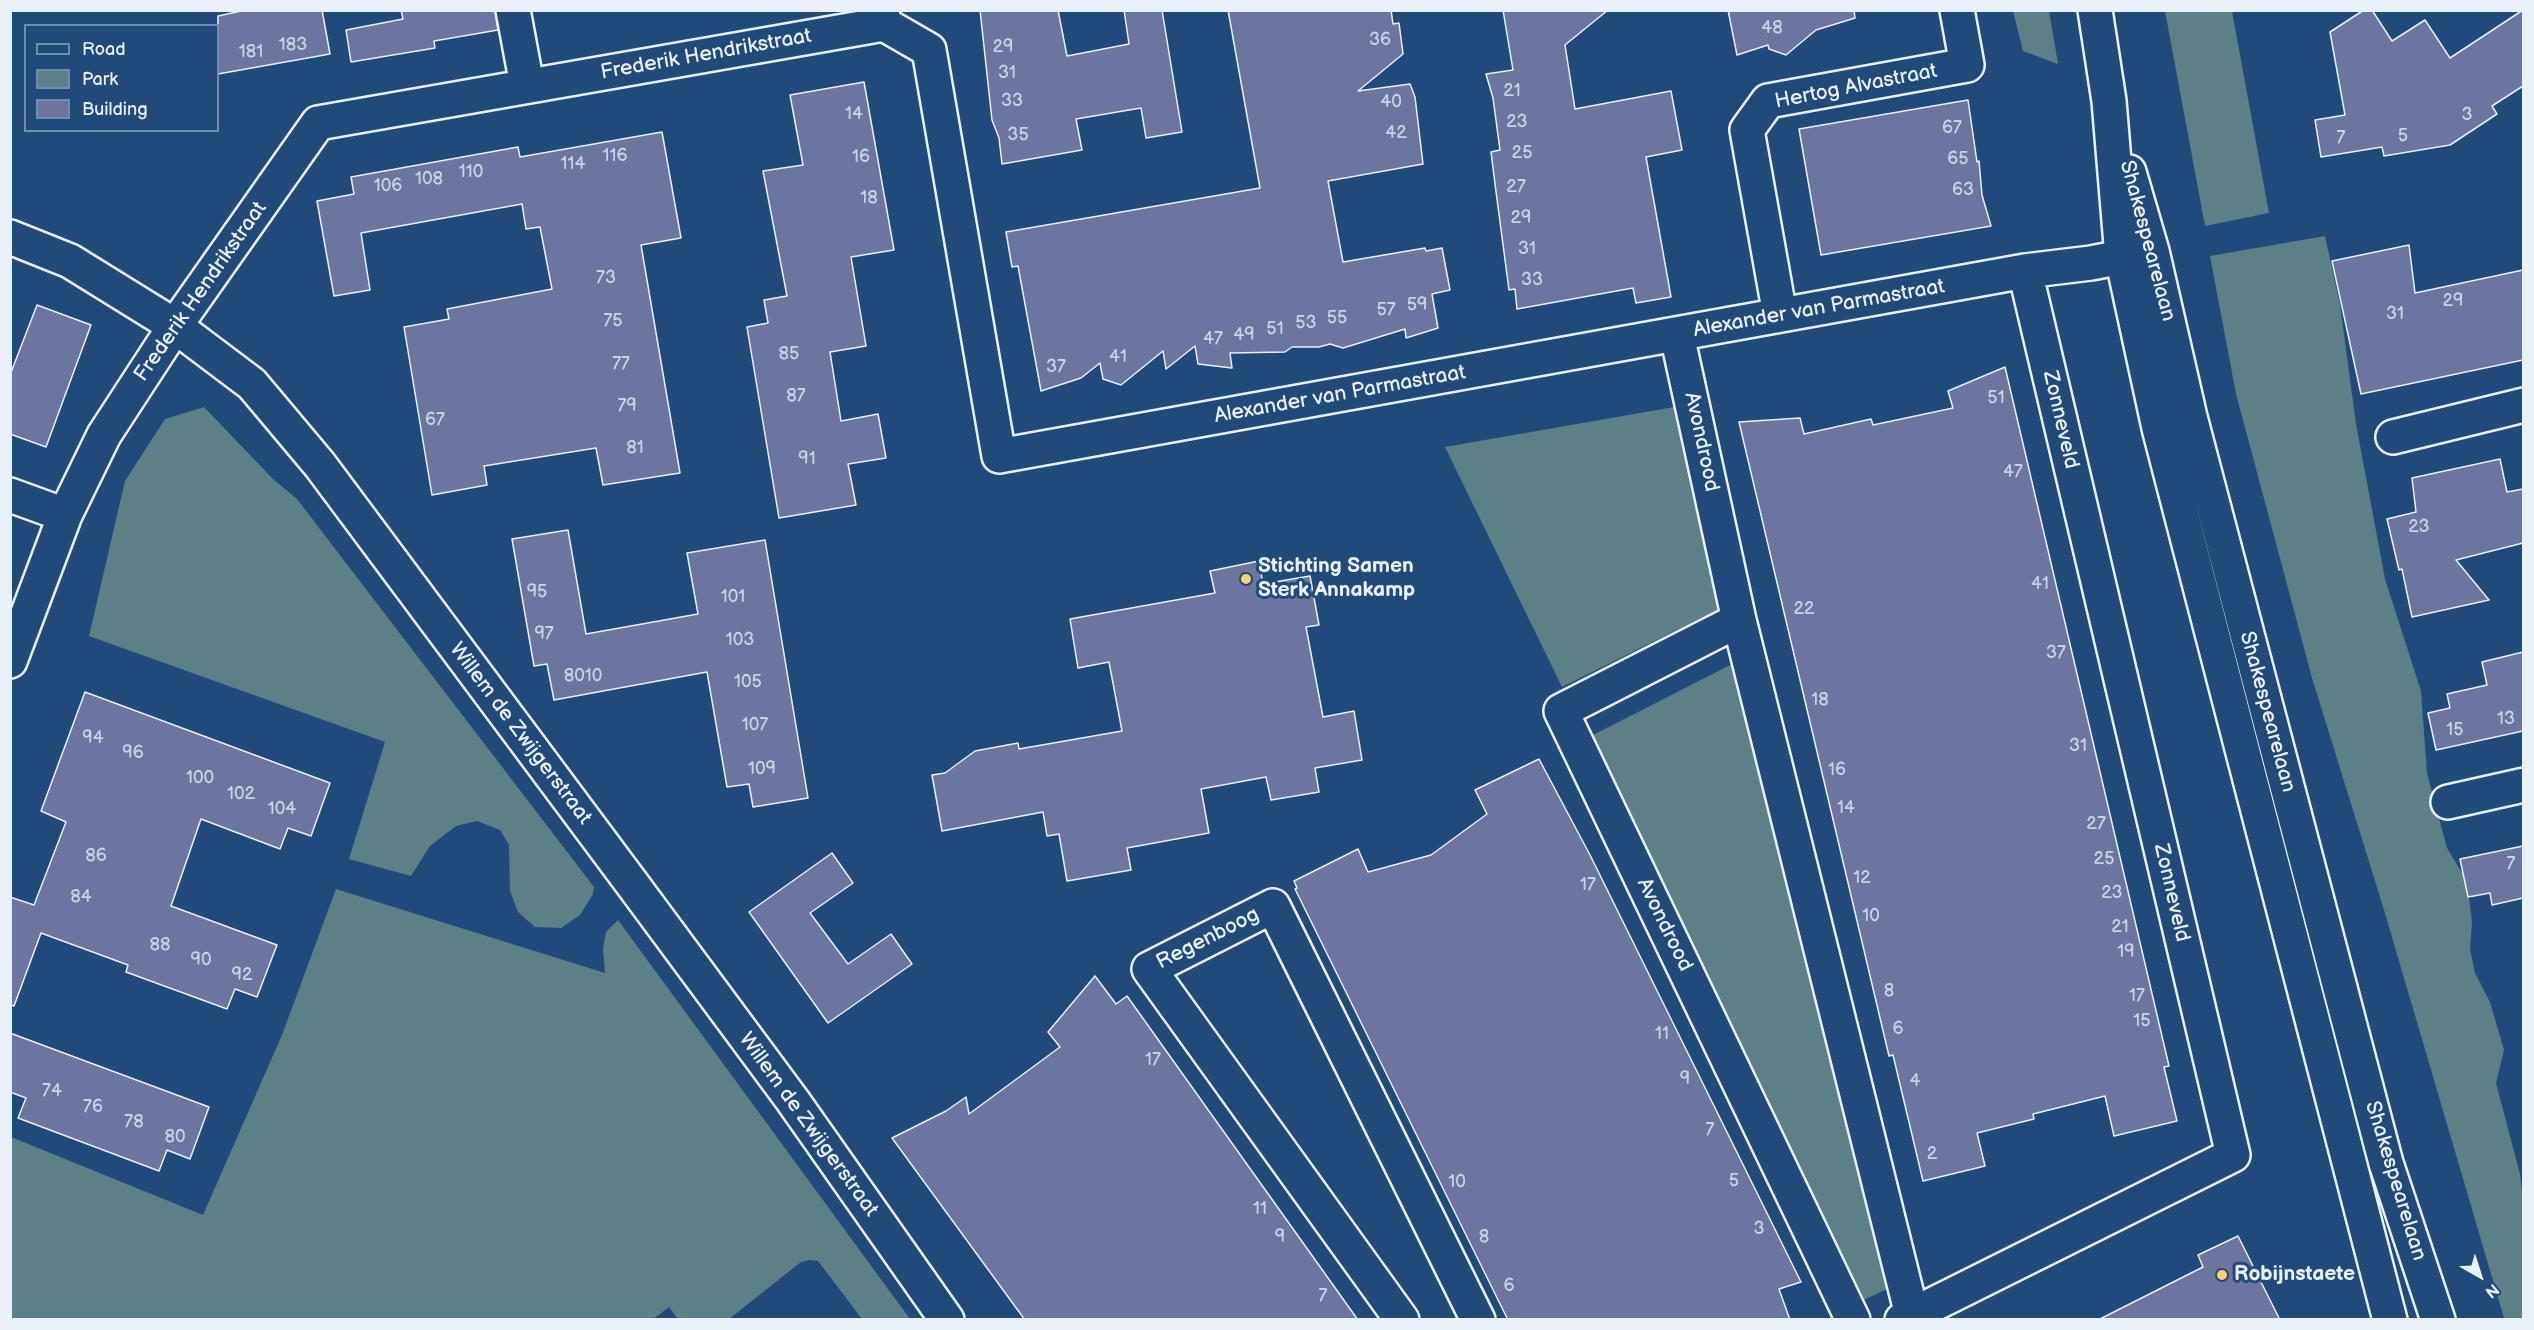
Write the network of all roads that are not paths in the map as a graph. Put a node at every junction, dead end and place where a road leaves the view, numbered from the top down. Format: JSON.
{"nodes":[{"id":1,"x":513,"y":10,"type":"edge"},
{"id":2,"x":1957,"y":10,"type":"edge"},
{"id":3,"x":2095,"y":10,"type":"edge"},
{"id":4,"x":883,"y":17,"type":"edge"},
{"id":5,"x":527,"y":85,"type":"junction"},
{"id":6,"x":10,"y":237,"type":"edge"},
{"id":7,"x":2137,"y":254,"type":"junction"},
{"id":8,"x":2025,"y":271,"type":"junction"},
{"id":9,"x":1780,"y":315,"type":"junction"},
{"id":10,"x":175,"y":326,"type":"junction"},
{"id":11,"x":1677,"y":335,"type":"junction"},
{"id":12,"x":2523,"y":405,"type":"edge"},
{"id":13,"x":2393,"y":437,"type":"dead end"},
{"id":14,"x":10,"y":495,"type":"edge"},
{"id":15,"x":64,"y":515,"type":"junction"},
{"id":16,"x":1739,"y":620,"type":"junction"},
{"id":17,"x":10,"y":660,"type":"edge"},
{"id":18,"x":2523,"y":786,"type":"edge"},
{"id":19,"x":2448,"y":802,"type":"dead end"},
{"id":20,"x":1907,"y":1317,"type":"edge"},
{"id":21,"x":947,"y":1320,"type":"edge"},
{"id":22,"x":1402,"y":1320,"type":"edge"},
{"id":23,"x":1478,"y":1320,"type":"edge"},
{"id":24,"x":1853,"y":1320,"type":"edge"},
{"id":25,"x":2390,"y":1320,"type":"edge"},
{"id":26,"x":2438,"y":1320,"type":"edge"}],
"edges":[{"from":1,"to":5,"type":"street"},
{"from":2,"to":9,"type":"street","name":"Hertog Alvastraat"},
{"from":3,"to":7,"type":"street","name":"Shakespearelaan"},
{"from":4,"to":5,"type":"street","name":"Frederik Hendrikstraat"},
{"from":4,"to":11,"type":"street","name":"Alexander van Parmastraat"},
{"from":5,"to":10,"type":"street","name":"Frederik Hendrikstraat"},
{"from":6,"to":10,"type":"street","name":"Willem de Zwijgerstraat"},
{"from":7,"to":8,"type":"street","name":"Alexander van Parmastraat"},
{"from":7,"to":25,"type":"street","name":"Shakespearelaan"},
{"from":7,"to":26,"type":"street","name":"Shakespearelaan"},
{"from":8,"to":9,"type":"street","name":"Alexander van Parmastraat"},
{"from":8,"to":20,"type":"street","name":"Zonneveld"},
{"from":9,"to":11,"type":"street","name":"Alexander van Parmastraat"},
{"from":10,"to":15,"type":"street","name":"Frederik Hendrikstraat"},
{"from":10,"to":21,"type":"street","name":"Willem de Zwijgerstraat"},
{"from":11,"to":16,"type":"street","name":"Avondrood"},
{"from":12,"to":13,"type":"street"},
{"from":14,"to":15,"type":"street"},
{"from":15,"to":17,"type":"street","name":"Frederik Hendrikstraat"},
{"from":16,"to":20,"type":"street","name":"Avondrood"},
{"from":16,"to":24,"type":"street","name":"Avondrood"},
{"from":18,"to":19,"type":"street"},
{"from":22,"to":23,"type":"street","name":"Regenboog"}]}
